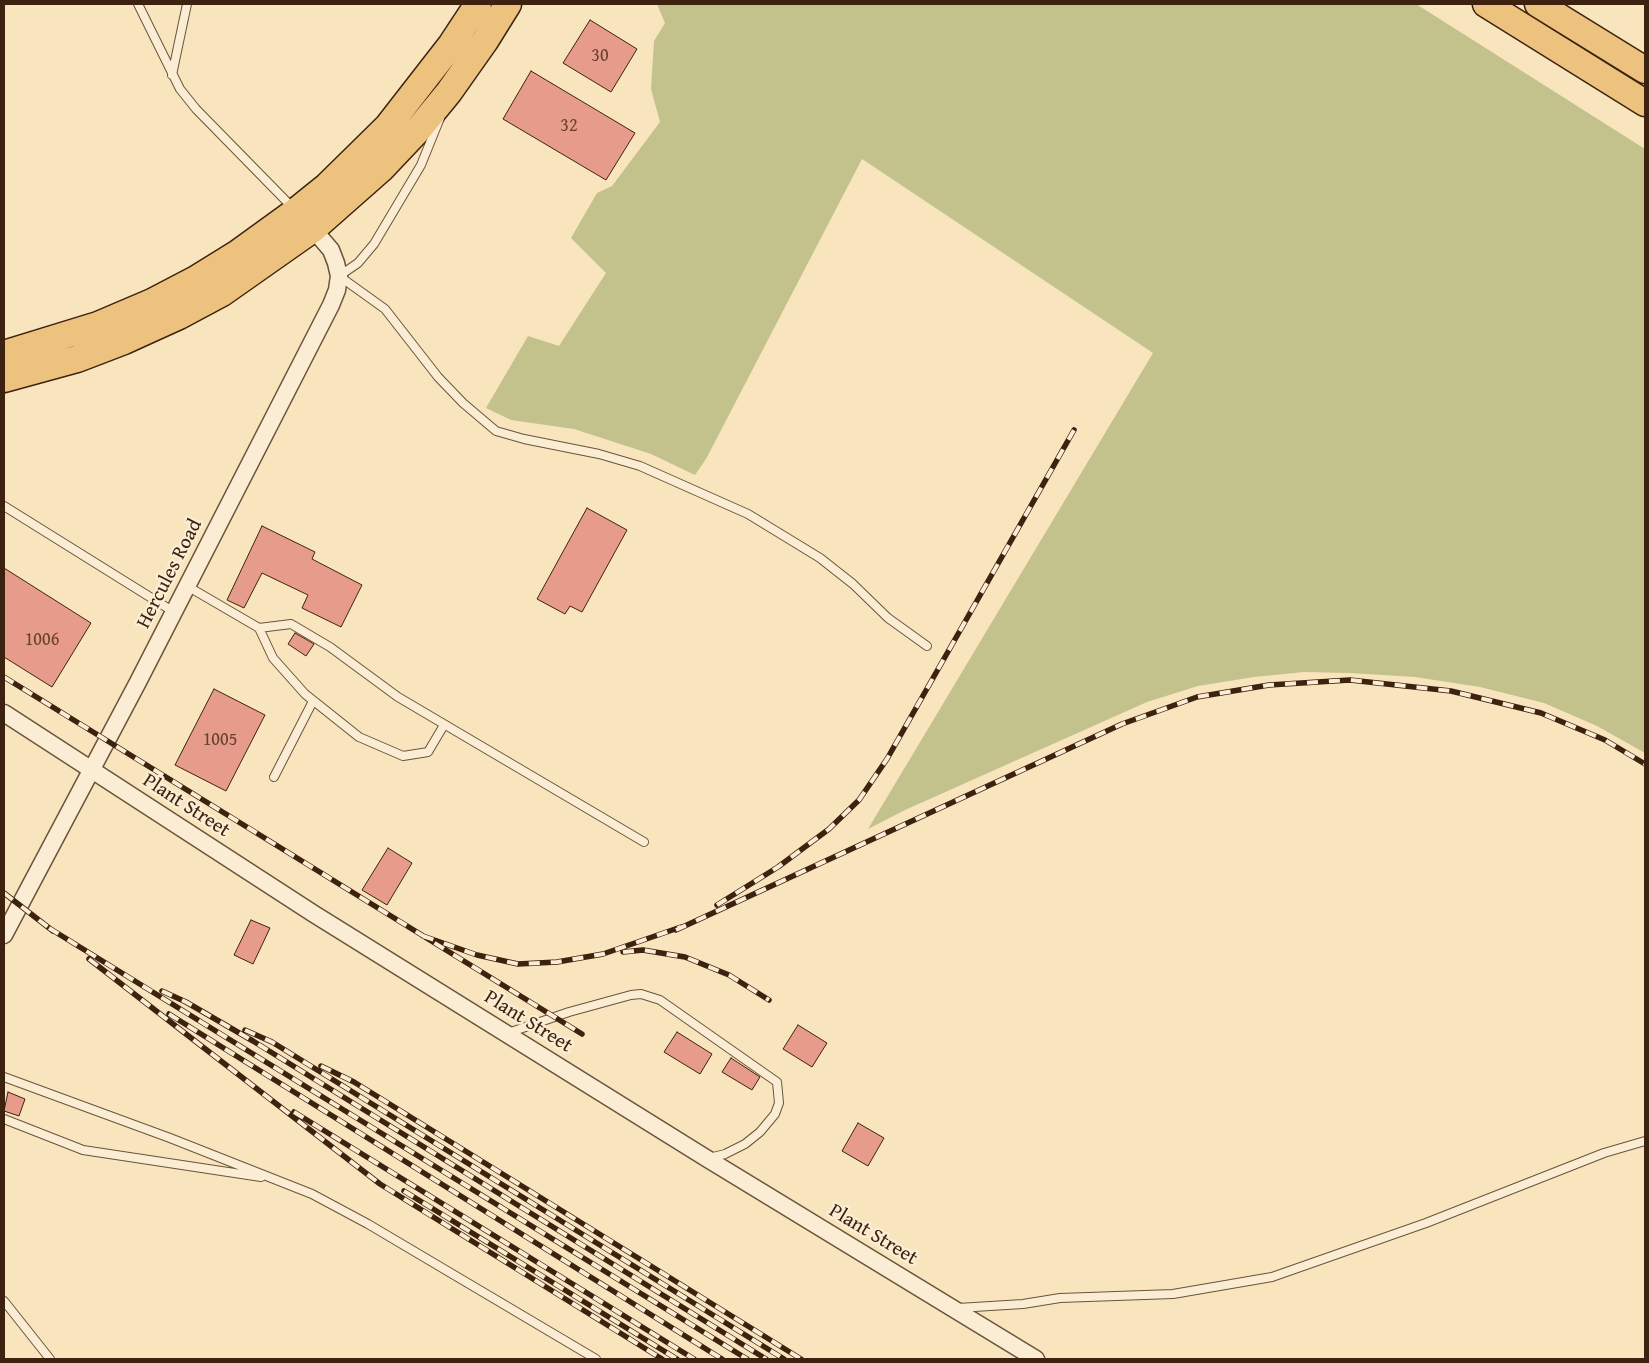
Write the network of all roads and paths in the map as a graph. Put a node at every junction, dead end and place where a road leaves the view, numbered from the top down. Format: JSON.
{"nodes":[{"id":1,"x":138,"y":4,"type":"edge"},
{"id":2,"x":187,"y":4,"type":"edge"},
{"id":3,"x":478,"y":4,"type":"edge"},
{"id":4,"x":508,"y":4,"type":"edge"},
{"id":5,"x":1486,"y":4,"type":"edge"},
{"id":6,"x":1538,"y":4,"type":"edge"},
{"id":7,"x":1645,"y":70,"type":"edge"},
{"id":8,"x":172,"y":75,"type":"junction"},
{"id":9,"x":449,"y":92,"type":"junction"},
{"id":10,"x":1645,"y":103,"type":"edge"},
{"id":11,"x":305,"y":220,"type":"junction"},
{"id":12,"x":338,"y":276,"type":"junction"},
{"id":13,"x":4,"y":354,"type":"edge"},
{"id":14,"x":4,"y":379,"type":"edge"},
{"id":15,"x":4,"y":506,"type":"edge"},
{"id":16,"x":187,"y":586,"type":"junction"},
{"id":17,"x":174,"y":612,"type":"junction"},
{"id":18,"x":259,"y":628,"type":"junction"},
{"id":19,"x":927,"y":646,"type":"dead end"},
{"id":20,"x":313,"y":701,"type":"junction"},
{"id":21,"x":4,"y":713,"type":"edge"},
{"id":22,"x":444,"y":725,"type":"junction"},
{"id":23,"x":91,"y":770,"type":"junction"},
{"id":24,"x":274,"y":777,"type":"dead end"},
{"id":25,"x":644,"y":842,"type":"dead end"},
{"id":26,"x":4,"y":935,"type":"edge"},
{"id":27,"x":506,"y":1034,"type":"junction"},
{"id":28,"x":4,"y":1077,"type":"edge"},
{"id":29,"x":4,"y":1119,"type":"edge"},
{"id":30,"x":1645,"y":1141,"type":"edge"},
{"id":31,"x":706,"y":1158,"type":"junction"},
{"id":32,"x":279,"y":1180,"type":"junction"},
{"id":33,"x":4,"y":1301,"type":"edge"},
{"id":34,"x":953,"y":1309,"type":"junction"},
{"id":35,"x":50,"y":1359,"type":"edge"},
{"id":36,"x":596,"y":1359,"type":"edge"},
{"id":37,"x":1036,"y":1359,"type":"edge"}],
"edges":[{"from":1,"to":8,"type":"lane"},
{"from":2,"to":8,"type":"lane"},
{"from":3,"to":11,"type":"highway"},
{"from":4,"to":9,"type":"highway"},
{"from":5,"to":10,"type":"highway"},
{"from":6,"to":7,"type":"highway"},
{"from":8,"to":11,"type":"lane"},
{"from":9,"to":11,"type":"highway"},
{"from":9,"to":12,"type":"lane"},
{"from":11,"to":12,"type":"street","name":"Hercules Road"},
{"from":11,"to":13,"type":"highway"},
{"from":11,"to":14,"type":"highway"},
{"from":12,"to":16,"type":"street","name":"Hercules Road"},
{"from":12,"to":19,"type":"lane"},
{"from":15,"to":17,"type":"lane"},
{"from":16,"to":17,"type":"street","name":"Hercules Road"},
{"from":16,"to":18,"type":"lane"},
{"from":17,"to":23,"type":"street","name":"Hercules Road"},
{"from":18,"to":20,"type":"lane"},
{"from":18,"to":22,"type":"lane"},
{"from":20,"to":22,"type":"lane"},
{"from":20,"to":24,"type":"lane"},
{"from":21,"to":23,"type":"street","name":"Plant Street"},
{"from":22,"to":25,"type":"lane"},
{"from":23,"to":26,"type":"street","name":"Hercules Road"},
{"from":23,"to":27,"type":"street","name":"Plant Street"},
{"from":27,"to":31,"type":"street","name":"Plant Street"},
{"from":27,"to":31,"type":"lane"},
{"from":28,"to":32,"type":"lane"},
{"from":29,"to":32,"type":"lane"},
{"from":30,"to":34,"type":"lane"},
{"from":31,"to":34,"type":"street","name":"Plant Street"},
{"from":32,"to":36,"type":"lane"},
{"from":33,"to":35,"type":"lane"},
{"from":34,"to":37,"type":"street","name":"Plant Street"}]}
